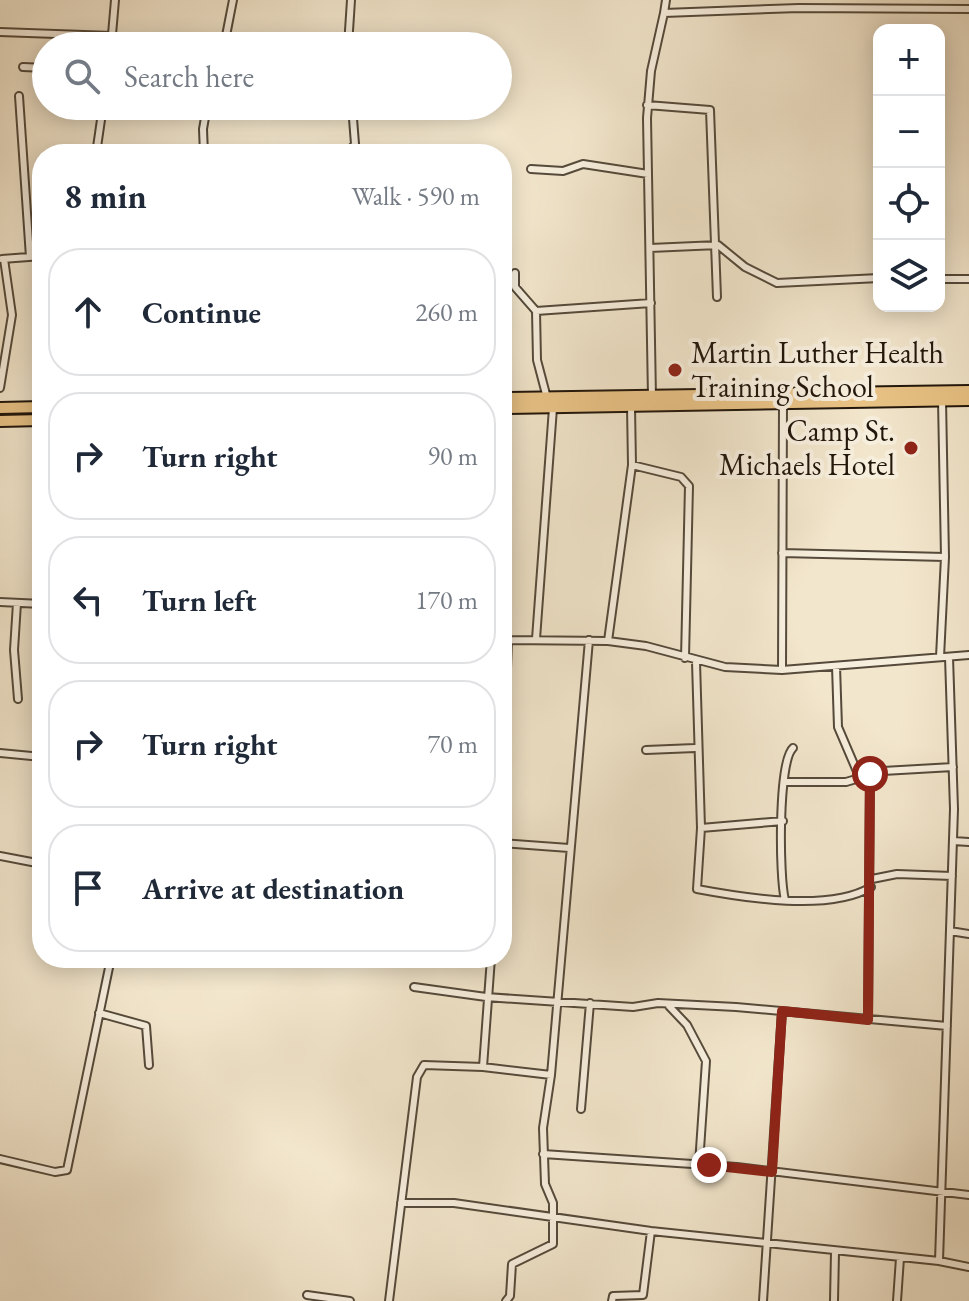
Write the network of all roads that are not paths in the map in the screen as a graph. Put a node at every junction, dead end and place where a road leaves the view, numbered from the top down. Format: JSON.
{"nodes":[{"id":1,"x":115,"y":0,"type":"edge"},
{"id":2,"x":233,"y":0,"type":"edge"},
{"id":3,"x":351,"y":0,"type":"edge"},
{"id":4,"x":666,"y":0,"type":"edge"},
{"id":5,"x":805,"y":0,"type":"edge"},
{"id":6,"x":881,"y":0,"type":"edge"},
{"id":7,"x":799,"y":8,"type":"junction"},
{"id":8,"x":882,"y":9,"type":"junction"},
{"id":9,"x":969,"y":9,"type":"edge"},
{"id":10,"x":664,"y":13,"type":"junction"},
{"id":11,"x":0,"y":32,"type":"edge"},
{"id":12,"x":112,"y":32,"type":"edge"},
{"id":13,"x":227,"y":32,"type":"edge"},
{"id":14,"x":349,"y":32,"type":"edge"},
{"id":15,"x":32,"y":33,"type":"edge"},
{"id":16,"x":23,"y":67,"type":"dead end"},
{"id":17,"x":32,"y":67,"type":"edge"},
{"id":18,"x":19,"y":96,"type":"dead end"},
{"id":19,"x":647,"y":105,"type":"junction"},
{"id":20,"x":101,"y":120,"type":"edge"},
{"id":21,"x":205,"y":120,"type":"edge"},
{"id":22,"x":351,"y":120,"type":"edge"},
{"id":23,"x":97,"y":144,"type":"edge"},
{"id":24,"x":204,"y":144,"type":"edge"},
{"id":25,"x":350,"y":144,"type":"edge"},
{"id":26,"x":531,"y":169,"type":"dead end"},
{"id":27,"x":648,"y":174,"type":"junction"},
{"id":28,"x":718,"y":245,"type":"junction"},
{"id":29,"x":650,"y":248,"type":"junction"},
{"id":30,"x":30,"y":257,"type":"joint"},
{"id":31,"x":2,"y":259,"type":"edge"},
{"id":32,"x":515,"y":273,"type":"dead end"},
{"id":33,"x":873,"y":278,"type":"edge"},
{"id":34,"x":945,"y":279,"type":"edge"},
{"id":35,"x":969,"y":279,"type":"edge"},
{"id":36,"x":717,"y":297,"type":"dead end"},
{"id":37,"x":651,"y":303,"type":"junction"},
{"id":38,"x":536,"y":311,"type":"junction"},
{"id":39,"x":0,"y":388,"type":"edge"},
{"id":40,"x":969,"y":391,"type":"edge"},
{"id":41,"x":652,"y":397,"type":"junction"},
{"id":42,"x":512,"y":399,"type":"edge"},
{"id":43,"x":942,"y":400,"type":"junction"},
{"id":44,"x":969,"y":400,"type":"edge"},
{"id":45,"x":550,"y":403,"type":"junction"},
{"id":46,"x":783,"y":405,"type":"junction"},
{"id":47,"x":32,"y":407,"type":"edge"},
{"id":48,"x":512,"y":407,"type":"edge"},
{"id":49,"x":631,"y":407,"type":"junction"},
{"id":50,"x":0,"y":408,"type":"edge"},
{"id":51,"x":32,"y":420,"type":"edge"},
{"id":52,"x":0,"y":421,"type":"edge"},
{"id":53,"x":632,"y":465,"type":"junction"},
{"id":54,"x":782,"y":553,"type":"junction"},
{"id":55,"x":945,"y":557,"type":"junction"},
{"id":56,"x":0,"y":602,"type":"edge"},
{"id":57,"x":17,"y":603,"type":"junction"},
{"id":58,"x":32,"y":604,"type":"edge"},
{"id":59,"x":536,"y":639,"type":"junction"},
{"id":60,"x":512,"y":640,"type":"edge"},
{"id":61,"x":589,"y":640,"type":"junction"},
{"id":62,"x":608,"y":641,"type":"junction"},
{"id":63,"x":969,"y":655,"type":"edge"},
{"id":64,"x":940,"y":657,"type":"junction"},
{"id":65,"x":949,"y":657,"type":"junction"},
{"id":66,"x":685,"y":658,"type":"junction"},
{"id":67,"x":696,"y":662,"type":"junction"},
{"id":68,"x":836,"y":666,"type":"junction"},
{"id":69,"x":782,"y":670,"type":"junction"},
{"id":70,"x":18,"y":699,"type":"dead end"},
{"id":71,"x":695,"y":748,"type":"junction"},
{"id":72,"x":793,"y":748,"type":"dead end"},
{"id":73,"x":646,"y":750,"type":"dead end"},
{"id":74,"x":0,"y":753,"type":"edge"},
{"id":75,"x":32,"y":756,"type":"edge"},
{"id":76,"x":953,"y":767,"type":"junction"},
{"id":77,"x":870,"y":774,"type":"junction"},
{"id":78,"x":859,"y":776,"type":"junction"},
{"id":79,"x":784,"y":782,"type":"junction"},
{"id":80,"x":783,"y":821,"type":"junction"},
{"id":81,"x":701,"y":828,"type":"junction"},
{"id":82,"x":953,"y":841,"type":"junction"},
{"id":83,"x":969,"y":842,"type":"edge"},
{"id":84,"x":512,"y":844,"type":"edge"},
{"id":85,"x":569,"y":848,"type":"junction"},
{"id":86,"x":0,"y":856,"type":"edge"},
{"id":87,"x":32,"y":862,"type":"edge"},
{"id":88,"x":952,"y":876,"type":"junction"},
{"id":89,"x":872,"y":883,"type":"junction"},
{"id":90,"x":785,"y":900,"type":"junction"},
{"id":91,"x":950,"y":931,"type":"junction"},
{"id":92,"x":969,"y":934,"type":"edge"},
{"id":93,"x":109,"y":968,"type":"edge"},
{"id":94,"x":490,"y":968,"type":"edge"},
{"id":95,"x":414,"y":987,"type":"dead end"},
{"id":96,"x":486,"y":997,"type":"junction"},
{"id":97,"x":557,"y":1002,"type":"junction"},
{"id":98,"x":590,"y":1003,"type":"junction"},
{"id":99,"x":669,"y":1006,"type":"junction"},
{"id":100,"x":782,"y":1011,"type":"junction"},
{"id":101,"x":99,"y":1013,"type":"junction"},
{"id":102,"x":868,"y":1020,"type":"junction"},
{"id":103,"x":947,"y":1026,"type":"junction"},
{"id":104,"x":149,"y":1065,"type":"dead end"},
{"id":105,"x":483,"y":1067,"type":"junction"},
{"id":106,"x":551,"y":1075,"type":"junction"},
{"id":107,"x":581,"y":1109,"type":"dead end"},
{"id":108,"x":543,"y":1154,"type":"junction"},
{"id":109,"x":0,"y":1159,"type":"edge"},
{"id":110,"x":699,"y":1164,"type":"junction"},
{"id":111,"x":772,"y":1172,"type":"junction"},
{"id":112,"x":941,"y":1192,"type":"junction"},
{"id":113,"x":969,"y":1195,"type":"edge"},
{"id":114,"x":401,"y":1203,"type":"junction"},
{"id":115,"x":553,"y":1219,"type":"junction"},
{"id":116,"x":651,"y":1231,"type":"junction"},
{"id":117,"x":769,"y":1243,"type":"junction"},
{"id":118,"x":835,"y":1252,"type":"junction"},
{"id":119,"x":900,"y":1258,"type":"junction"},
{"id":120,"x":939,"y":1261,"type":"junction"},
{"id":121,"x":969,"y":1267,"type":"edge"},
{"id":122,"x":307,"y":1295,"type":"dead end"},
{"id":123,"x":350,"y":1301,"type":"edge"},
{"id":124,"x":389,"y":1301,"type":"edge"},
{"id":125,"x":506,"y":1301,"type":"edge"},
{"id":126,"x":612,"y":1301,"type":"edge"},
{"id":127,"x":763,"y":1301,"type":"edge"},
{"id":128,"x":834,"y":1301,"type":"edge"},
{"id":129,"x":897,"y":1301,"type":"edge"}],
"edges":[{"from":1,"to":12,"type":"street"},
{"from":2,"to":13,"type":"street"},
{"from":3,"to":14,"type":"street"},
{"from":4,"to":10,"type":"street"},
{"from":5,"to":7,"type":"street"},
{"from":6,"to":8,"type":"street"},
{"from":7,"to":8,"type":"street"},
{"from":7,"to":10,"type":"street"},
{"from":8,"to":9,"type":"street"},
{"from":10,"to":19,"type":"street"},
{"from":11,"to":15,"type":"street"},
{"from":16,"to":17,"type":"street"},
{"from":18,"to":30,"type":"street"},
{"from":19,"to":27,"type":"street"},
{"from":19,"to":28,"type":"street"},
{"from":20,"to":23,"type":"street"},
{"from":21,"to":24,"type":"street"},
{"from":22,"to":25,"type":"street"},
{"from":26,"to":27,"type":"street"},
{"from":27,"to":29,"type":"street"},
{"from":28,"to":29,"type":"street"},
{"from":28,"to":33,"type":"street"},
{"from":28,"to":36,"type":"street"},
{"from":29,"to":37,"type":"street"},
{"from":30,"to":31,"type":"street"},
{"from":31,"to":39,"type":"street"},
{"from":32,"to":38,"type":"street"},
{"from":34,"to":35,"type":"street"},
{"from":37,"to":38,"type":"street"},
{"from":37,"to":41,"type":"street"},
{"from":38,"to":45,"type":"street"},
{"from":40,"to":41,"type":"highway"},
{"from":41,"to":45,"type":"highway"},
{"from":42,"to":45,"type":"highway"},
{"from":43,"to":44,"type":"highway"},
{"from":43,"to":46,"type":"highway"},
{"from":43,"to":55,"type":"street"},
{"from":45,"to":48,"type":"highway"},
{"from":45,"to":49,"type":"highway"},
{"from":45,"to":59,"type":"street"},
{"from":46,"to":49,"type":"highway"},
{"from":46,"to":54,"type":"street"},
{"from":47,"to":50,"type":"highway"},
{"from":49,"to":53,"type":"street"},
{"from":51,"to":52,"type":"highway"},
{"from":53,"to":62,"type":"street"},
{"from":53,"to":66,"type":"street"},
{"from":54,"to":55,"type":"street"},
{"from":54,"to":69,"type":"street"},
{"from":55,"to":64,"type":"street"},
{"from":56,"to":57,"type":"street"},
{"from":57,"to":58,"type":"street"},
{"from":57,"to":70,"type":"street"},
{"from":59,"to":60,"type":"street"},
{"from":59,"to":61,"type":"street"},
{"from":61,"to":62,"type":"street"},
{"from":61,"to":85,"type":"street"},
{"from":62,"to":66,"type":"street"},
{"from":63,"to":65,"type":"street"},
{"from":64,"to":65,"type":"street"},
{"from":64,"to":68,"type":"street"},
{"from":65,"to":76,"type":"street"},
{"from":66,"to":67,"type":"street"},
{"from":67,"to":69,"type":"street"},
{"from":67,"to":71,"type":"street"},
{"from":68,"to":69,"type":"street"},
{"from":68,"to":78,"type":"street"},
{"from":71,"to":73,"type":"street"},
{"from":71,"to":81,"type":"street"},
{"from":72,"to":79,"type":"street"},
{"from":74,"to":75,"type":"street"},
{"from":76,"to":77,"type":"street"},
{"from":76,"to":82,"type":"street"},
{"from":77,"to":78,"type":"street"},
{"from":77,"to":89,"type":"street"},
{"from":78,"to":79,"type":"street"},
{"from":79,"to":80,"type":"street"},
{"from":80,"to":81,"type":"street"},
{"from":80,"to":90,"type":"street"},
{"from":81,"to":90,"type":"street"},
{"from":82,"to":83,"type":"street"},
{"from":82,"to":88,"type":"street"},
{"from":84,"to":85,"type":"street"},
{"from":85,"to":97,"type":"street"},
{"from":86,"to":87,"type":"street"},
{"from":88,"to":89,"type":"street"},
{"from":88,"to":91,"type":"street"},
{"from":89,"to":90,"type":"street"},
{"from":89,"to":102,"type":"street"},
{"from":91,"to":92,"type":"street"},
{"from":91,"to":103,"type":"street"},
{"from":93,"to":101,"type":"street"},
{"from":94,"to":96,"type":"street"},
{"from":95,"to":96,"type":"street"},
{"from":96,"to":97,"type":"street"},
{"from":96,"to":105,"type":"street"},
{"from":97,"to":98,"type":"street"},
{"from":97,"to":106,"type":"street"},
{"from":98,"to":99,"type":"street"},
{"from":98,"to":107,"type":"street"},
{"from":99,"to":100,"type":"street"},
{"from":99,"to":110,"type":"street"},
{"from":100,"to":102,"type":"street"},
{"from":100,"to":111,"type":"street"},
{"from":101,"to":104,"type":"street"},
{"from":101,"to":109,"type":"street"},
{"from":102,"to":103,"type":"street"},
{"from":103,"to":112,"type":"street"},
{"from":105,"to":106,"type":"street"},
{"from":105,"to":114,"type":"street"},
{"from":106,"to":108,"type":"street"},
{"from":108,"to":110,"type":"street"},
{"from":108,"to":115,"type":"street"},
{"from":110,"to":111,"type":"street"},
{"from":111,"to":112,"type":"street"},
{"from":111,"to":117,"type":"street"},
{"from":112,"to":113,"type":"street"},
{"from":112,"to":120,"type":"street"},
{"from":114,"to":115,"type":"street"},
{"from":114,"to":124,"type":"street"},
{"from":115,"to":116,"type":"street"},
{"from":115,"to":125,"type":"street"},
{"from":116,"to":117,"type":"street"},
{"from":116,"to":126,"type":"street"},
{"from":117,"to":118,"type":"street"},
{"from":117,"to":127,"type":"street"},
{"from":118,"to":119,"type":"street"},
{"from":118,"to":128,"type":"street"},
{"from":119,"to":120,"type":"street"},
{"from":119,"to":129,"type":"street"},
{"from":120,"to":121,"type":"street"},
{"from":122,"to":123,"type":"street"}]}
